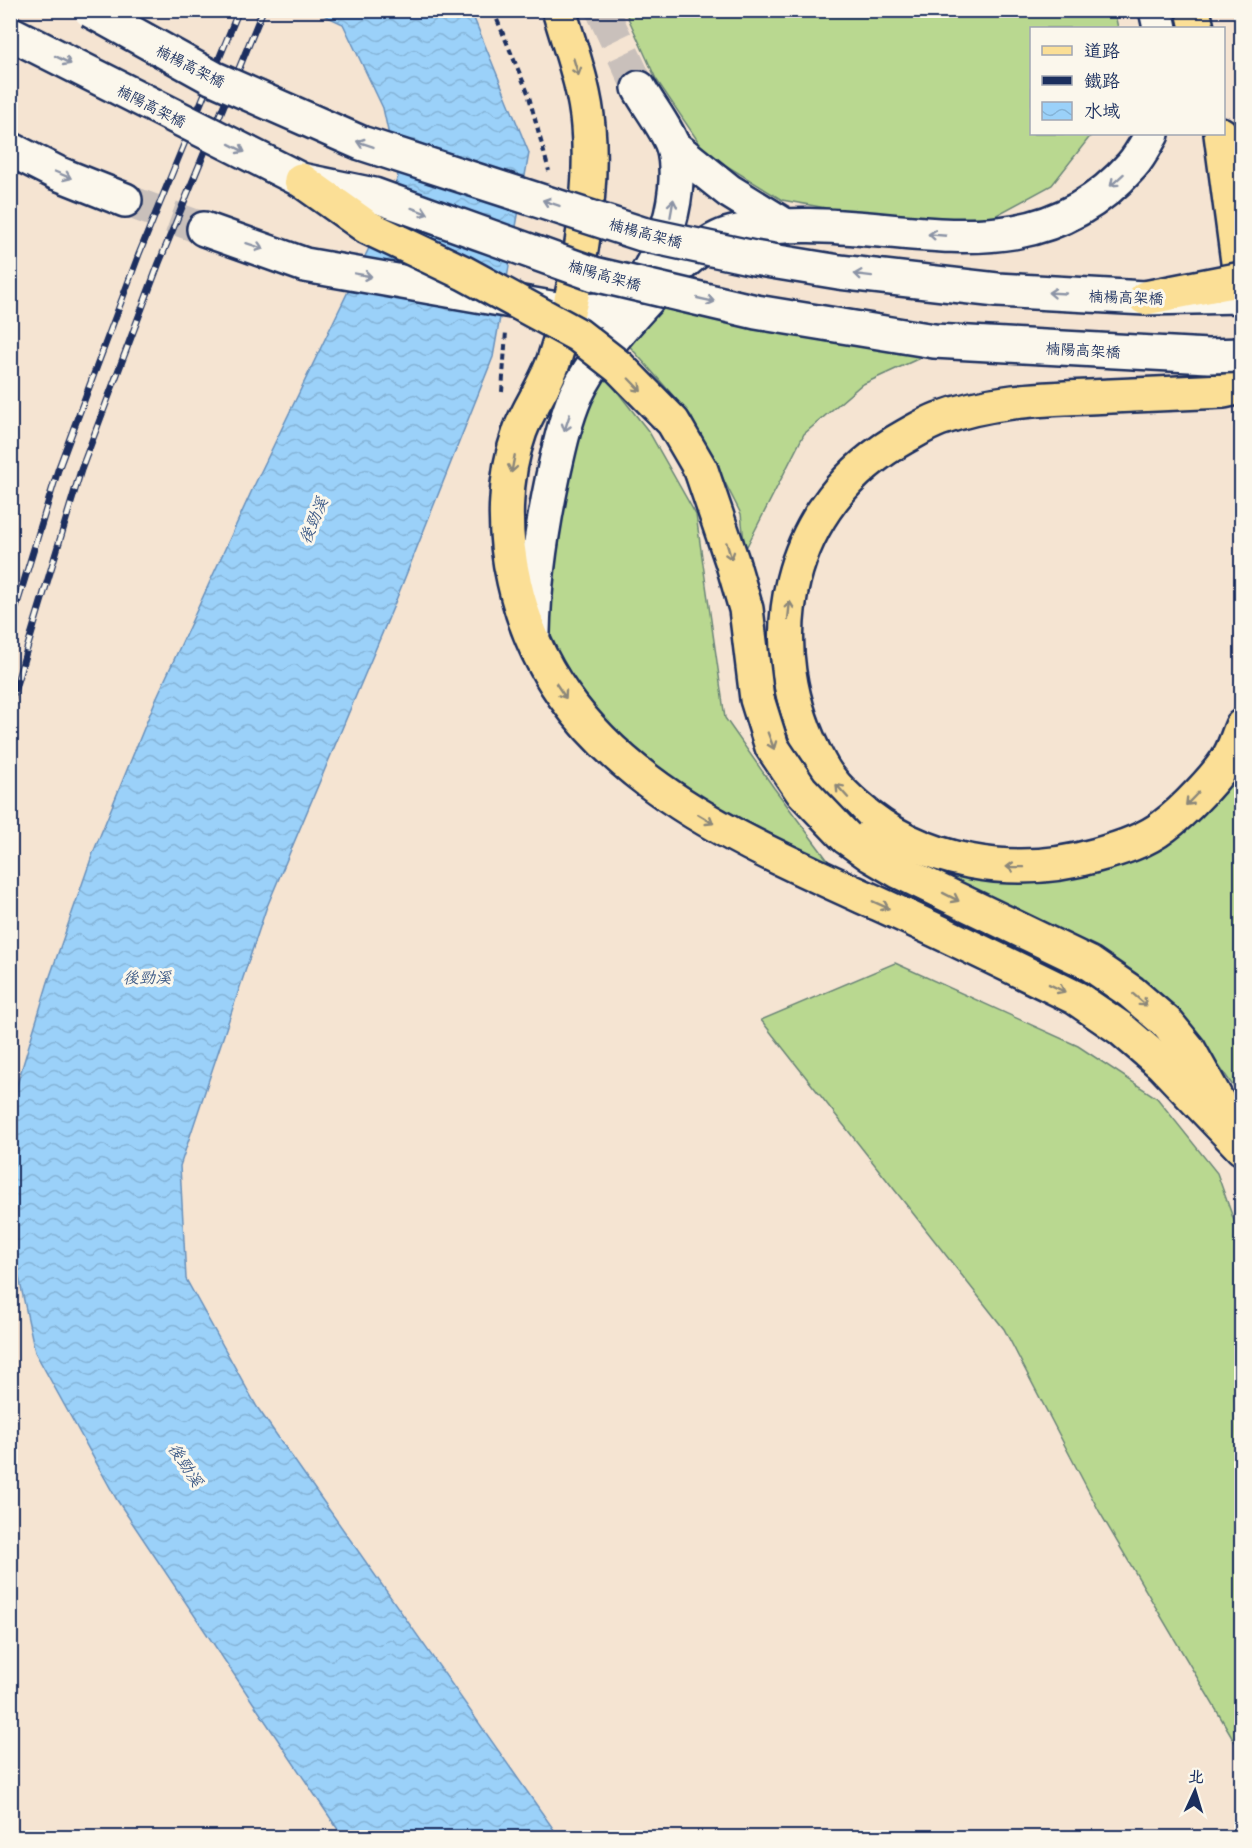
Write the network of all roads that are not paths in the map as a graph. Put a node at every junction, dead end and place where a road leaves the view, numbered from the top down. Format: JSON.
{"nodes":[{"id":1,"x":90,"y":10,"type":"edge"},
{"id":2,"x":559,"y":10,"type":"edge"},
{"id":3,"x":1156,"y":10,"type":"edge"},
{"id":4,"x":1193,"y":10,"type":"edge"},
{"id":5,"x":1160,"y":27,"type":"edge"},
{"id":6,"x":1197,"y":27,"type":"edge"},
{"id":7,"x":10,"y":33,"type":"edge"},
{"id":8,"x":639,"y":88,"type":"tunnel mouth"},
{"id":9,"x":1151,"y":135,"type":"edge"},
{"id":10,"x":1221,"y":135,"type":"edge"},
{"id":11,"x":673,"y":146,"type":"junction"},
{"id":12,"x":10,"y":149,"type":"edge"},
{"id":13,"x":301,"y":180,"type":"junction"},
{"id":14,"x":125,"y":200,"type":"tunnel mouth"},
{"id":15,"x":784,"y":225,"type":"junction"},
{"id":16,"x":204,"y":229,"type":"tunnel mouth"},
{"id":17,"x":1242,"y":279,"type":"edge"},
{"id":18,"x":1242,"y":294,"type":"edge"},
{"id":19,"x":1145,"y":298,"type":"junction"},
{"id":20,"x":568,"y":311,"type":"junction"},
{"id":21,"x":1242,"y":355,"type":"edge"},
{"id":22,"x":1242,"y":387,"type":"edge"},
{"id":23,"x":532,"y":640,"type":"junction"},
{"id":24,"x":1236,"y":741,"type":"edge"},
{"id":25,"x":1240,"y":1145,"type":"edge"}],
"edges":[{"from":19,"to":1,"type":"street","name":"楠楊高架橋","one_way":true,"bridge":true},
{"from":2,"to":20,"type":"main road","one_way":true},
{"from":3,"to":5,"type":"street"},
{"from":4,"to":6,"type":"main road"},
{"from":7,"to":13,"type":"street","name":"楠陽高架橋","one_way":true,"bridge":true},
{"from":8,"to":11,"type":"street"},
{"from":9,"to":15,"type":"street","one_way":true},
{"from":10,"to":18,"type":"main road"},
{"from":11,"to":15,"type":"street"},
{"from":20,"to":11,"type":"street","one_way":true},
{"from":12,"to":14,"type":"street","one_way":true},
{"from":13,"to":21,"type":"street","name":"楠陽高架橋","one_way":true,"bridge":true},
{"from":13,"to":25,"type":"main road","one_way":true,"bridge":true},
{"from":15,"to":23,"type":"street","one_way":true},
{"from":16,"to":20,"type":"street","one_way":true,"bridge":true},
{"from":17,"to":19,"type":"main road","bridge":true},
{"from":18,"to":19,"type":"street","name":"楠楊高架橋","bridge":true},
{"from":20,"to":23,"type":"main road","one_way":true},
{"from":24,"to":22,"type":"main road","one_way":true},
{"from":23,"to":25,"type":"main road","one_way":true}]}
